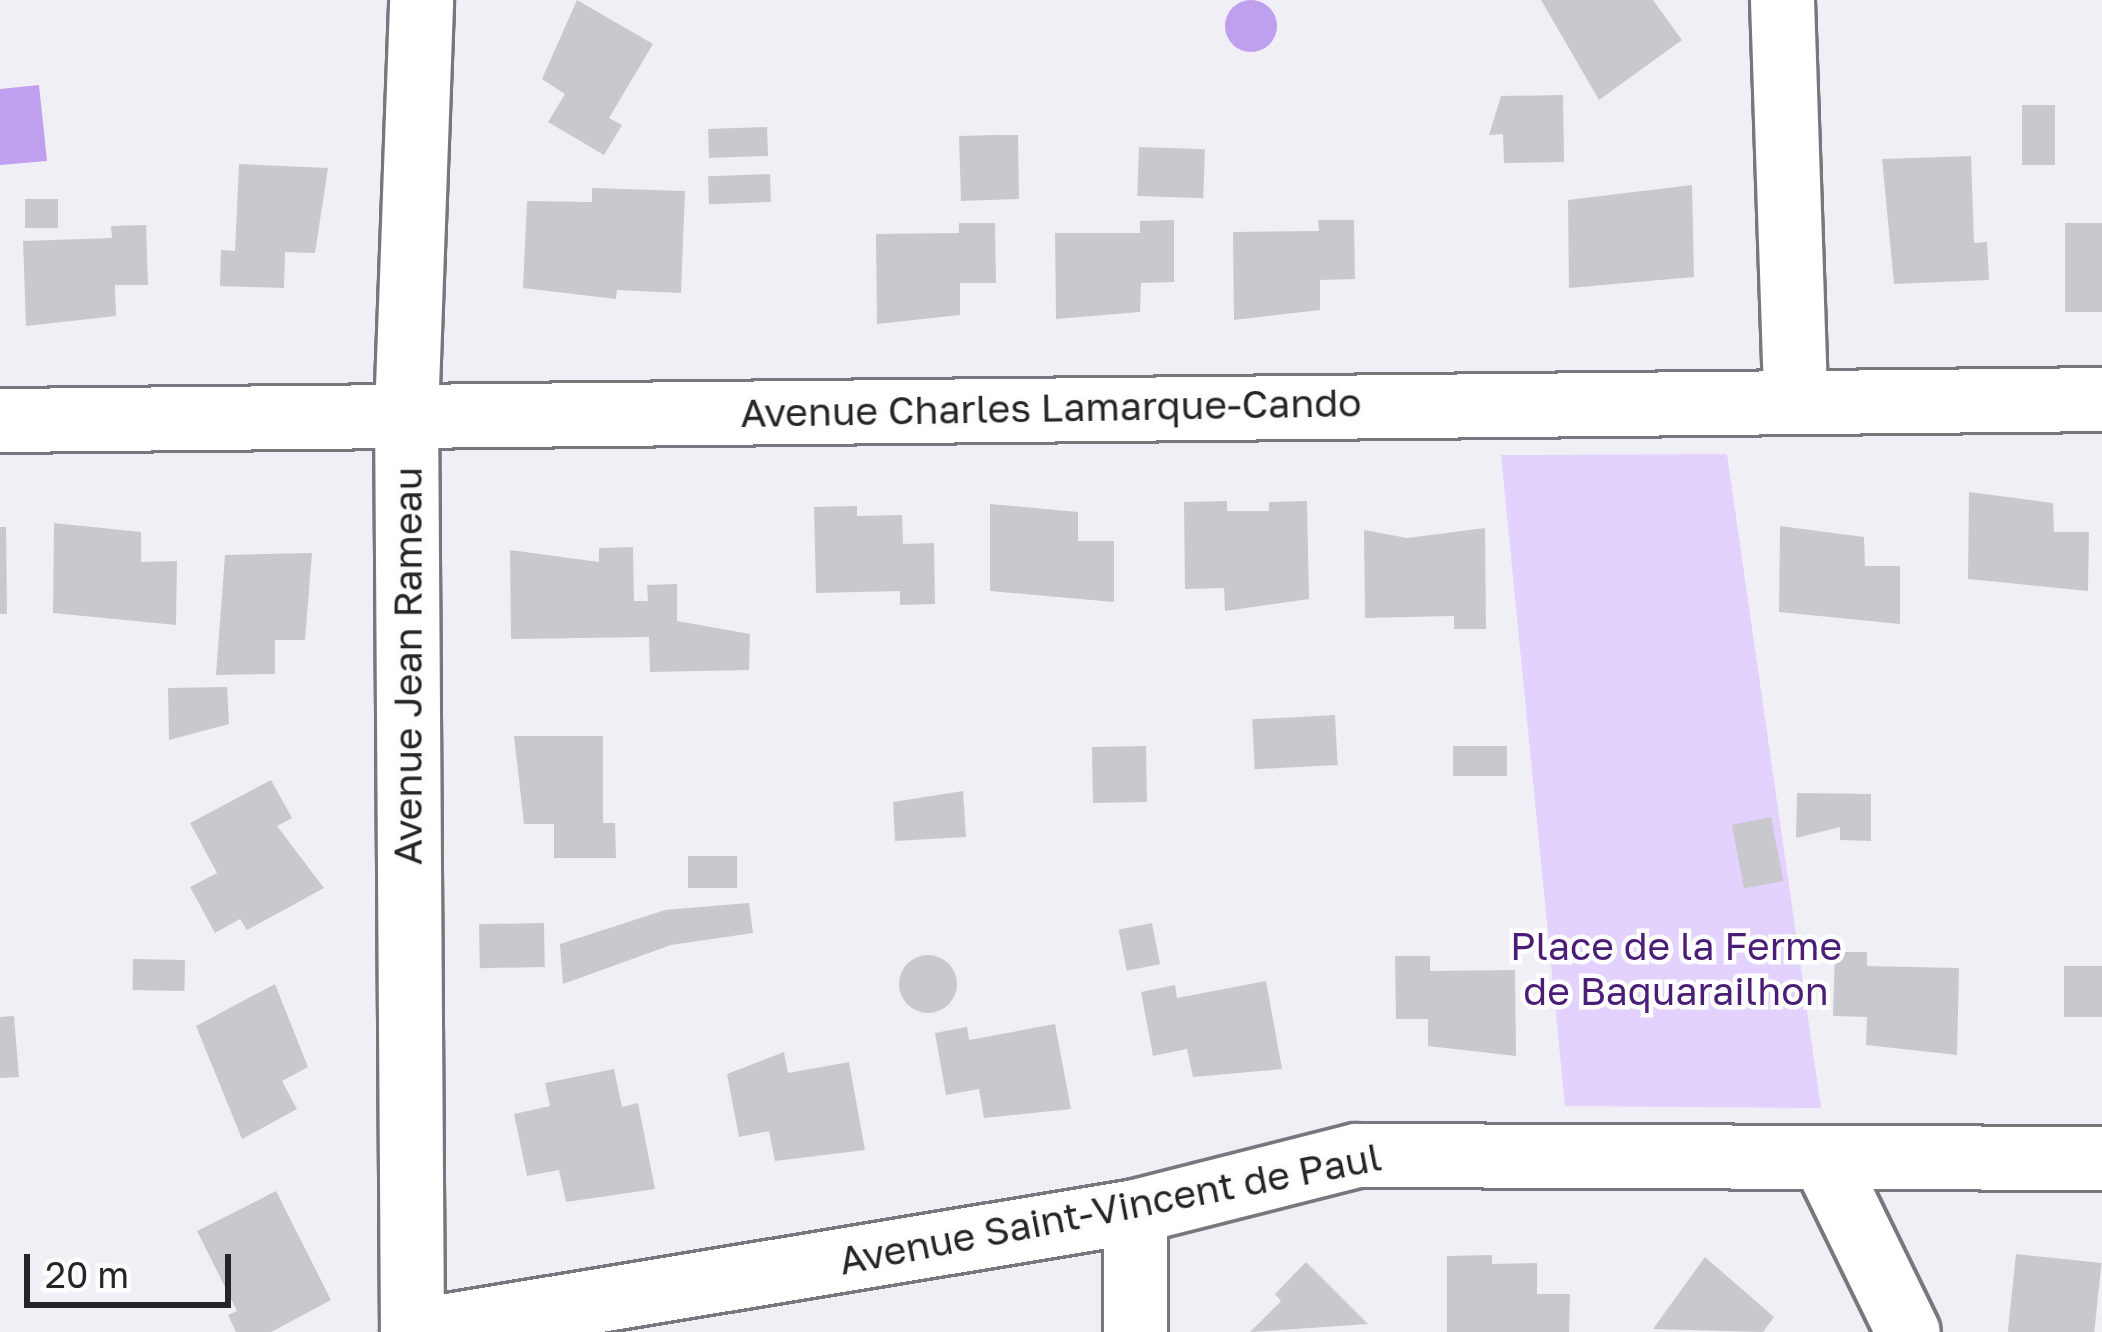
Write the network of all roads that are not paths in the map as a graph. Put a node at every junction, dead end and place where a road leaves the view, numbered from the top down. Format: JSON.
{"nodes":[{"id":1,"x":421,"y":0,"type":"edge"},
{"id":2,"x":1782,"y":0,"type":"edge"},
{"id":3,"x":2102,"y":399,"type":"edge"},
{"id":4,"x":1795,"y":400,"type":"junction"},
{"id":5,"x":406,"y":415,"type":"junction"},
{"id":6,"x":0,"y":420,"type":"edge"},
{"id":7,"x":2102,"y":1158,"type":"edge"},
{"id":8,"x":1824,"y":1160,"type":"junction"},
{"id":9,"x":1135,"y":1211,"type":"junction"},
{"id":10,"x":412,"y":1332,"type":"edge"},
{"id":11,"x":1135,"y":1332,"type":"edge"},
{"id":12,"x":1908,"y":1332,"type":"edge"}],
"edges":[{"from":1,"to":5,"type":"street","name":"Avenue Jean Rameau"},
{"from":2,"to":4,"type":"street"},
{"from":3,"to":4,"type":"street","name":"Avenue Charles Lamarque-Cando"},
{"from":4,"to":5,"type":"street","name":"Avenue Charles Lamarque-Cando"},
{"from":5,"to":6,"type":"street","name":"Avenue Charles Lamarque-Cando"},
{"from":5,"to":10,"type":"street","name":"Avenue Jean Rameau"},
{"from":7,"to":8,"type":"street","name":"Avenue Saint-Vincent de Paul"},
{"from":8,"to":9,"type":"street","name":"Avenue Saint-Vincent de Paul"},
{"from":8,"to":12,"type":"street"},
{"from":9,"to":10,"type":"street","name":"Avenue Saint-Vincent de Paul"},
{"from":9,"to":11,"type":"street"}]}
